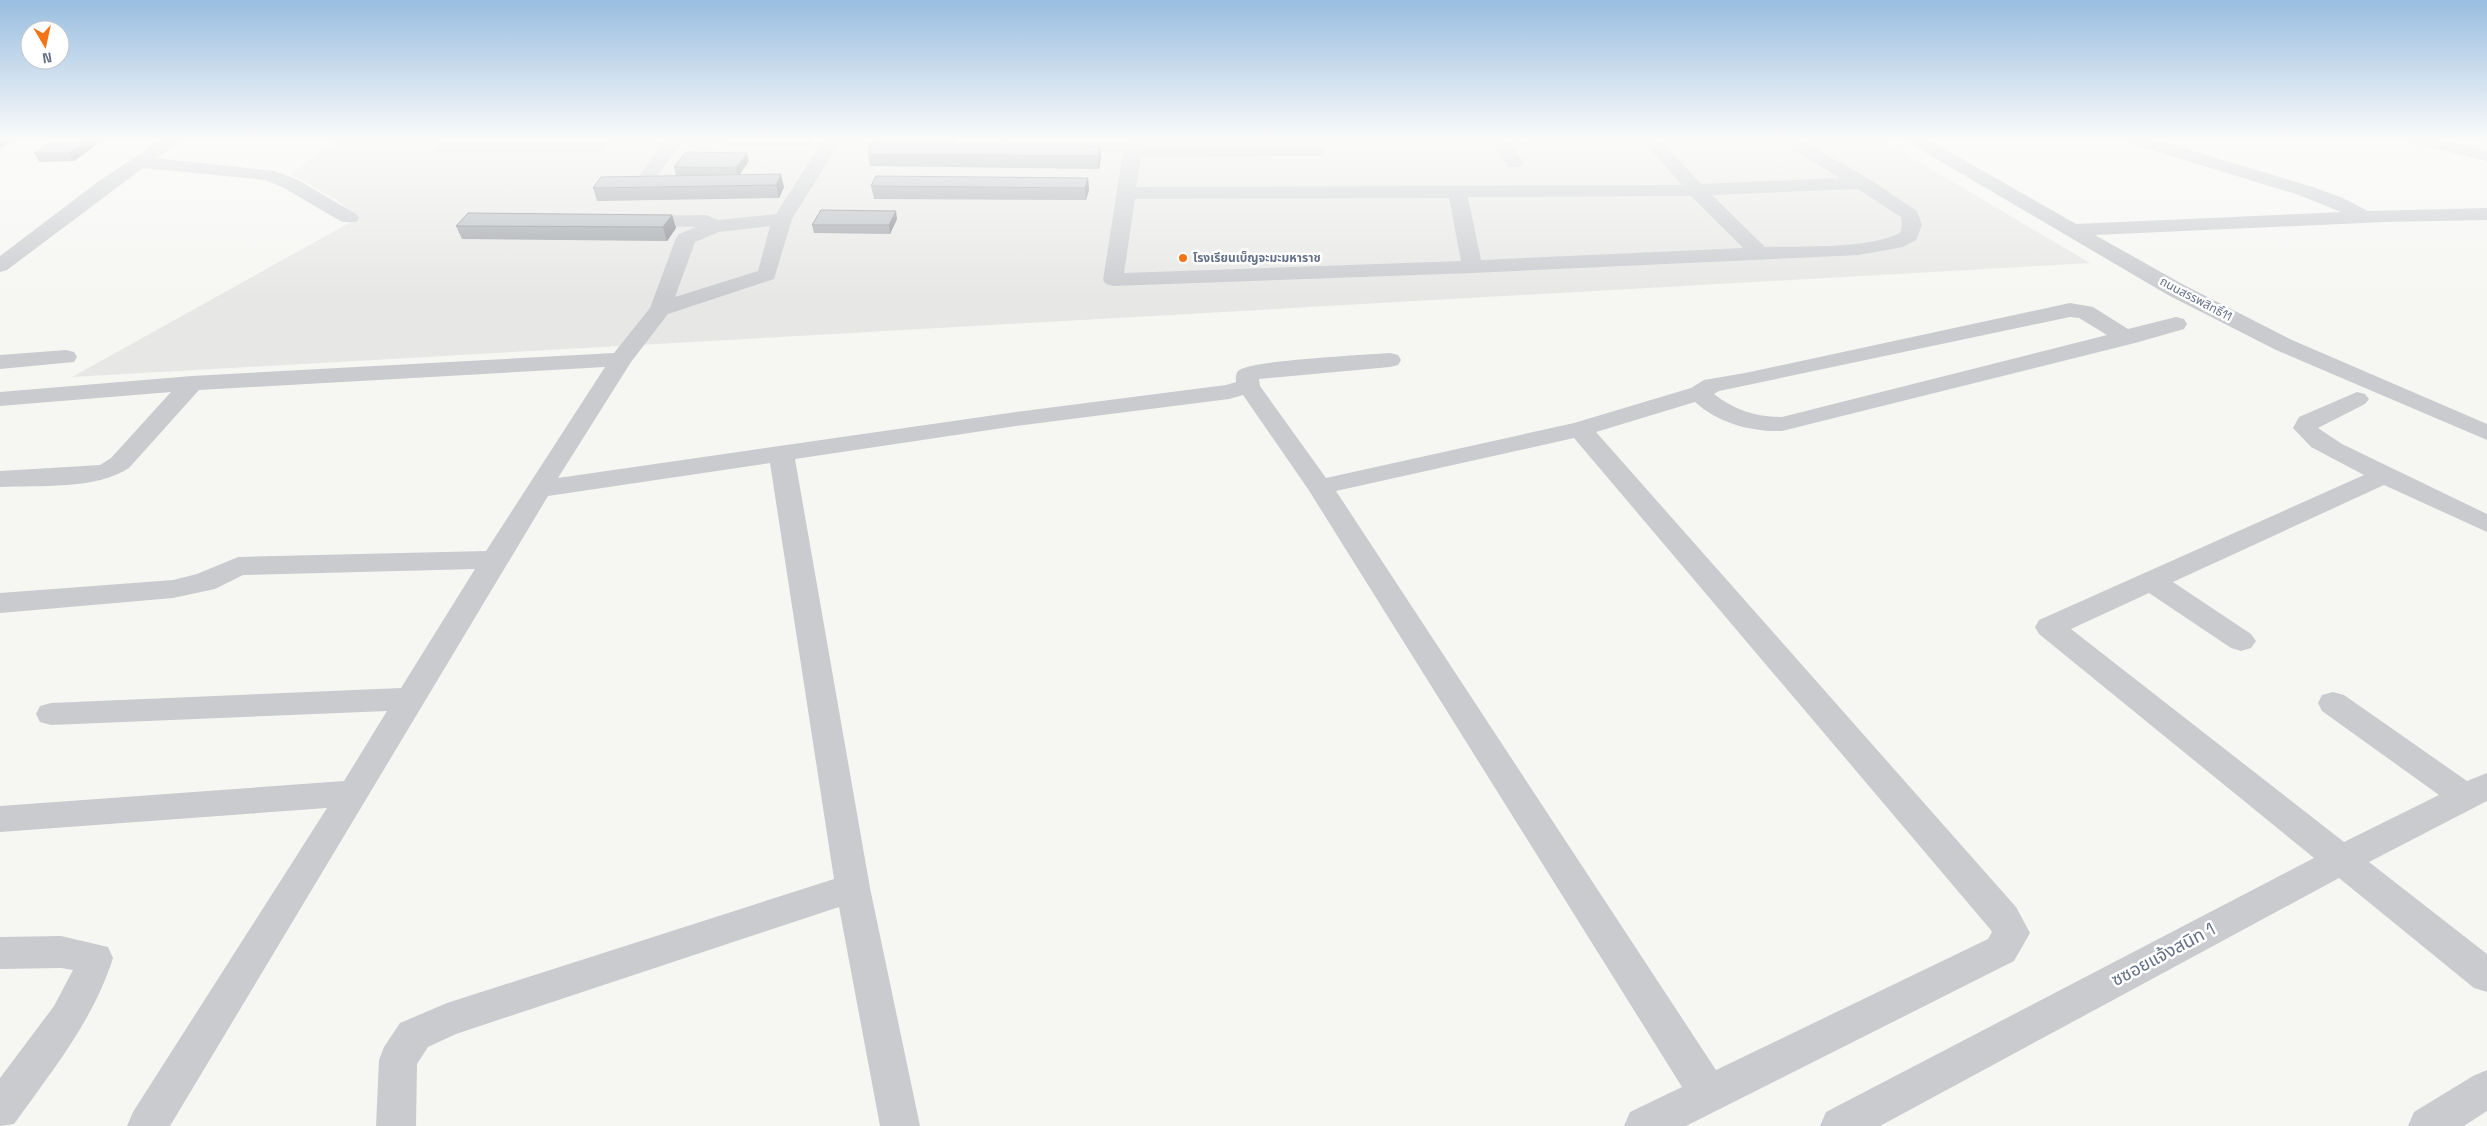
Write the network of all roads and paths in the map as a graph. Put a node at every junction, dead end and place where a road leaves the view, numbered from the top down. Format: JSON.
{"nodes":[{"id":1,"x":98,"y":193,"type":"edge"},
{"id":2,"x":306,"y":193,"type":"edge"},
{"id":3,"x":799,"y":193,"type":"edge"},
{"id":4,"x":1127,"y":193,"type":"joint"},
{"id":5,"x":1130,"y":193,"type":"edge"},
{"id":6,"x":1451,"y":193,"type":"edge"},
{"id":7,"x":1544,"y":193,"type":"edge"},
{"id":8,"x":1699,"y":193,"type":"edge"},
{"id":9,"x":1876,"y":193,"type":"edge"},
{"id":10,"x":2009,"y":193,"type":"edge"},
{"id":11,"x":2312,"y":193,"type":"edge"},
{"id":12,"x":1458,"y":194,"type":"junction"},
{"id":13,"x":2487,"y":214,"type":"edge"},
{"id":14,"x":2364,"y":217,"type":"junction"},
{"id":15,"x":349,"y":218,"type":"dead end"},
{"id":16,"x":619,"y":219,"type":"edge"},
{"id":17,"x":782,"y":219,"type":"junction"},
{"id":18,"x":715,"y":226,"type":"junction"},
{"id":19,"x":2074,"y":230,"type":"junction"},
{"id":20,"x":0,"y":245,"type":"edge"},
{"id":21,"x":24,"y":246,"type":"junction"},
{"id":22,"x":1760,"y":254,"type":"junction"},
{"id":23,"x":0,"y":266,"type":"edge"},
{"id":24,"x":1472,"y":268,"type":"junction"},
{"id":25,"x":660,"y":309,"type":"junction"},
{"id":26,"x":2176,"y":324,"type":"dead end"},
{"id":27,"x":2127,"y":338,"type":"junction"},
{"id":28,"x":66,"y":358,"type":"dead end"},
{"id":29,"x":621,"y":359,"type":"junction"},
{"id":30,"x":1390,"y":360,"type":"dead end"},
{"id":31,"x":0,"y":362,"type":"edge"},
{"id":32,"x":192,"y":383,"type":"junction"},
{"id":33,"x":1248,"y":386,"type":"junction"},
{"id":34,"x":1699,"y":393,"type":"junction"},
{"id":35,"x":0,"y":398,"type":"edge"},
{"id":36,"x":2357,"y":399,"type":"dead end"},
{"id":37,"x":1580,"y":429,"type":"junction"},
{"id":38,"x":2487,"y":432,"type":"edge"},
{"id":39,"x":781,"y":453,"type":"junction"},
{"id":40,"x":2384,"y":476,"type":"junction"},
{"id":41,"x":0,"y":480,"type":"edge"},
{"id":42,"x":1320,"y":487,"type":"junction"},
{"id":43,"x":539,"y":489,"type":"junction"},
{"id":44,"x":2487,"y":524,"type":"edge"},
{"id":45,"x":494,"y":560,"type":"junction"},
{"id":46,"x":2151,"y":581,"type":"junction"},
{"id":47,"x":0,"y":603,"type":"edge"},
{"id":48,"x":2241,"y":641,"type":"dead end"},
{"id":49,"x":410,"y":699,"type":"junction"},
{"id":50,"x":2333,"y":703,"type":"dead end"},
{"id":51,"x":51,"y":714,"type":"dead end"},
{"id":52,"x":2476,"y":791,"type":"edge"},
{"id":53,"x":354,"y":793,"type":"junction"},
{"id":54,"x":0,"y":819,"type":"edge"},
{"id":55,"x":2340,"y":860,"type":"junction"},
{"id":56,"x":853,"y":888,"type":"junction"},
{"id":57,"x":0,"y":953,"type":"edge"},
{"id":58,"x":2487,"y":976,"type":"edge"},
{"id":59,"x":2487,"y":1089,"type":"edge"},
{"id":60,"x":1709,"y":1094,"type":"junction"},
{"id":61,"x":0,"y":1110,"type":"edge"},
{"id":62,"x":147,"y":1126,"type":"edge"},
{"id":63,"x":396,"y":1126,"type":"edge"},
{"id":64,"x":900,"y":1126,"type":"edge"},
{"id":65,"x":1644,"y":1126,"type":"edge"},
{"id":66,"x":1840,"y":1126,"type":"edge"},
{"id":67,"x":2428,"y":1126,"type":"edge"}],
"edges":[{"from":1,"to":21,"type":"street"},
{"from":2,"to":15,"type":"street"},
{"from":3,"to":17,"type":"street"},
{"from":4,"to":5,"type":"street"},
{"from":4,"to":24,"type":"street"},
{"from":6,"to":12,"type":"street"},
{"from":7,"to":12,"type":"street"},
{"from":8,"to":22,"type":"street"},
{"from":9,"to":22,"type":"street"},
{"from":10,"to":19,"type":"street","name":"ถนนสรรพสิทธิ์11"},
{"from":11,"to":14,"type":"street"},
{"from":12,"to":24,"type":"street"},
{"from":13,"to":14,"type":"street"},
{"from":14,"to":19,"type":"street"},
{"from":16,"to":18,"type":"street"},
{"from":17,"to":18,"type":"street"},
{"from":17,"to":25,"type":"street"},
{"from":18,"to":25,"type":"street"},
{"from":19,"to":38,"type":"street","name":"ถนนสรรพสิทธิ์11"},
{"from":20,"to":21,"type":"street"},
{"from":21,"to":23,"type":"street"},
{"from":22,"to":24,"type":"street"},
{"from":25,"to":29,"type":"street"},
{"from":26,"to":27,"type":"street"},
{"from":27,"to":34,"type":"street"},
{"from":27,"to":34,"type":"street"},
{"from":28,"to":31,"type":"street"},
{"from":29,"to":32,"type":"street"},
{"from":29,"to":43,"type":"street"},
{"from":30,"to":33,"type":"street"},
{"from":32,"to":35,"type":"street"},
{"from":32,"to":41,"type":"street"},
{"from":33,"to":39,"type":"street"},
{"from":33,"to":42,"type":"street"},
{"from":34,"to":37,"type":"street"},
{"from":36,"to":40,"type":"street"},
{"from":37,"to":42,"type":"street"},
{"from":37,"to":60,"type":"street"},
{"from":39,"to":43,"type":"street"},
{"from":39,"to":56,"type":"street"},
{"from":40,"to":44,"type":"street"},
{"from":40,"to":46,"type":"street"},
{"from":42,"to":60,"type":"street"},
{"from":43,"to":45,"type":"street"},
{"from":45,"to":47,"type":"street"},
{"from":45,"to":49,"type":"street"},
{"from":46,"to":48,"type":"street"},
{"from":46,"to":55,"type":"street"},
{"from":49,"to":51,"type":"street"},
{"from":49,"to":53,"type":"street"},
{"from":50,"to":52,"type":"street"},
{"from":52,"to":55,"type":"street","name":"ซซอยแจ้งสนิท 1"},
{"from":53,"to":54,"type":"street"},
{"from":53,"to":62,"type":"street"},
{"from":55,"to":58,"type":"street"},
{"from":55,"to":66,"type":"street","name":"ซซอยแจ้งสนิท 1"},
{"from":56,"to":63,"type":"street"},
{"from":56,"to":64,"type":"street"},
{"from":57,"to":61,"type":"street"},
{"from":59,"to":67,"type":"street"},
{"from":60,"to":65,"type":"street"}]}
